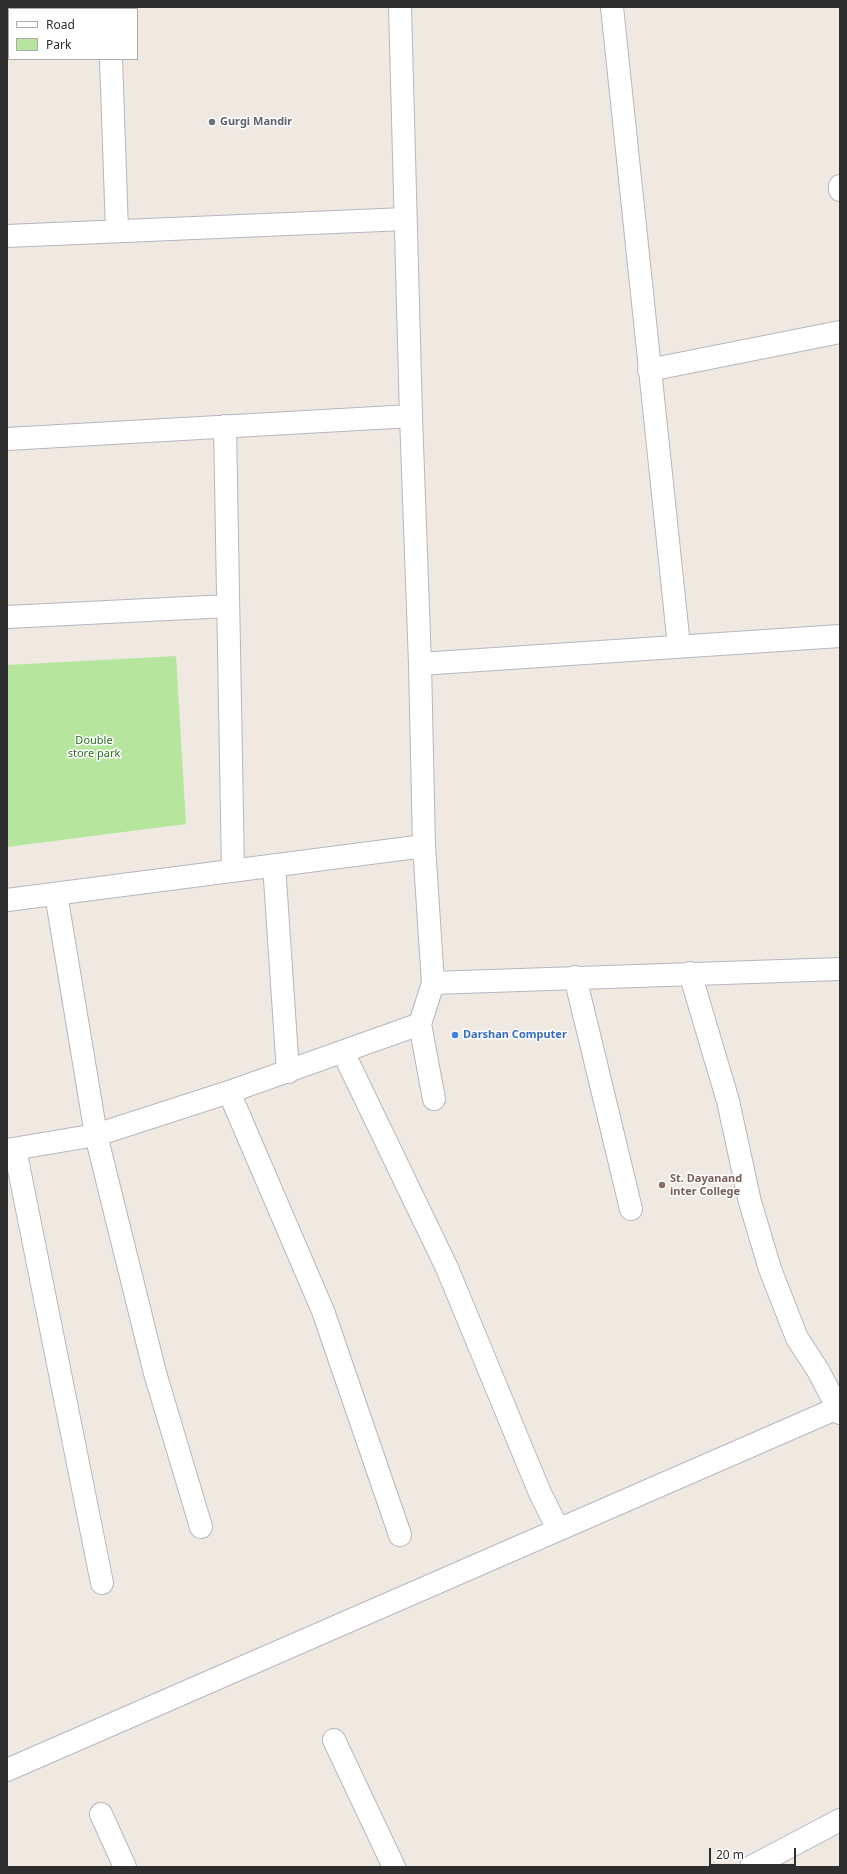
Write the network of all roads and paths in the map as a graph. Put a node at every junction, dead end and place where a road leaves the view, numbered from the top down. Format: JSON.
{"nodes":[{"id":1,"x":400,"y":7,"type":"edge"},
{"id":2,"x":612,"y":7,"type":"edge"},
{"id":3,"x":111,"y":60,"type":"edge"},
{"id":4,"x":840,"y":186,"type":"edge"},
{"id":5,"x":840,"y":190,"type":"edge"},
{"id":6,"x":405,"y":219,"type":"junction"},
{"id":7,"x":117,"y":231,"type":"junction"},
{"id":8,"x":7,"y":236,"type":"edge"},
{"id":9,"x":840,"y":332,"type":"edge"},
{"id":10,"x":649,"y":370,"type":"junction"},
{"id":11,"x":411,"y":416,"type":"junction"},
{"id":12,"x":224,"y":426,"type":"junction"},
{"id":13,"x":7,"y":439,"type":"edge"},
{"id":14,"x":228,"y":606,"type":"junction"},
{"id":15,"x":7,"y":617,"type":"edge"},
{"id":16,"x":840,"y":636,"type":"edge"},
{"id":17,"x":679,"y":646,"type":"junction"},
{"id":18,"x":420,"y":664,"type":"junction"},
{"id":19,"x":424,"y":846,"type":"junction"},
{"id":20,"x":274,"y":866,"type":"junction"},
{"id":21,"x":233,"y":871,"type":"junction"},
{"id":22,"x":56,"y":894,"type":"junction"},
{"id":23,"x":7,"y":900,"type":"edge"},
{"id":24,"x":840,"y":969,"type":"edge"},
{"id":25,"x":690,"y":973,"type":"junction"},
{"id":26,"x":575,"y":977,"type":"junction"},
{"id":27,"x":432,"y":983,"type":"junction"},
{"id":28,"x":420,"y":1024,"type":"junction"},
{"id":29,"x":343,"y":1052,"type":"junction"},
{"id":30,"x":288,"y":1072,"type":"junction"},
{"id":31,"x":229,"y":1092,"type":"junction"},
{"id":32,"x":434,"y":1098,"type":"dead end"},
{"id":33,"x":96,"y":1135,"type":"junction"},
{"id":34,"x":11,"y":1149,"type":"edge"},
{"id":35,"x":631,"y":1209,"type":"dead end"},
{"id":36,"x":839,"y":1409,"type":"edge"},
{"id":37,"x":202,"y":1527,"type":"dead end"},
{"id":38,"x":558,"y":1529,"type":"junction"},
{"id":39,"x":400,"y":1535,"type":"dead end"},
{"id":40,"x":102,"y":1583,"type":"dead end"},
{"id":41,"x":334,"y":1740,"type":"dead end"},
{"id":42,"x":7,"y":1770,"type":"edge"},
{"id":43,"x":101,"y":1814,"type":"dead end"},
{"id":44,"x":840,"y":1820,"type":"edge"},
{"id":45,"x":125,"y":1867,"type":"edge"},
{"id":46,"x":394,"y":1867,"type":"edge"},
{"id":47,"x":751,"y":1867,"type":"edge"}],
"edges":[{"from":1,"to":6,"type":"street"},
{"from":2,"to":10,"type":"street"},
{"from":3,"to":7,"type":"street"},
{"from":4,"to":5,"type":"street"},
{"from":6,"to":7,"type":"street"},
{"from":6,"to":11,"type":"street"},
{"from":7,"to":8,"type":"street"},
{"from":9,"to":10,"type":"street"},
{"from":10,"to":17,"type":"street"},
{"from":11,"to":12,"type":"street"},
{"from":11,"to":18,"type":"street"},
{"from":12,"to":13,"type":"street"},
{"from":12,"to":14,"type":"street"},
{"from":14,"to":15,"type":"street"},
{"from":14,"to":21,"type":"street"},
{"from":16,"to":17,"type":"street"},
{"from":17,"to":18,"type":"street"},
{"from":18,"to":19,"type":"street"},
{"from":19,"to":20,"type":"street"},
{"from":19,"to":27,"type":"street"},
{"from":20,"to":21,"type":"street"},
{"from":20,"to":30,"type":"street"},
{"from":21,"to":22,"type":"street"},
{"from":22,"to":23,"type":"street"},
{"from":22,"to":33,"type":"street"},
{"from":24,"to":25,"type":"street"},
{"from":25,"to":26,"type":"street"},
{"from":25,"to":36,"type":"street"},
{"from":26,"to":27,"type":"street"},
{"from":26,"to":35,"type":"street"},
{"from":27,"to":28,"type":"street"},
{"from":28,"to":29,"type":"street"},
{"from":28,"to":32,"type":"street"},
{"from":29,"to":30,"type":"street"},
{"from":29,"to":38,"type":"street"},
{"from":30,"to":31,"type":"street"},
{"from":31,"to":33,"type":"street"},
{"from":31,"to":39,"type":"street"},
{"from":33,"to":34,"type":"street"},
{"from":33,"to":37,"type":"street"},
{"from":34,"to":40,"type":"street"},
{"from":36,"to":38,"type":"street"},
{"from":38,"to":42,"type":"street"},
{"from":41,"to":46,"type":"street"},
{"from":43,"to":45,"type":"street"},
{"from":44,"to":47,"type":"street"}]}
